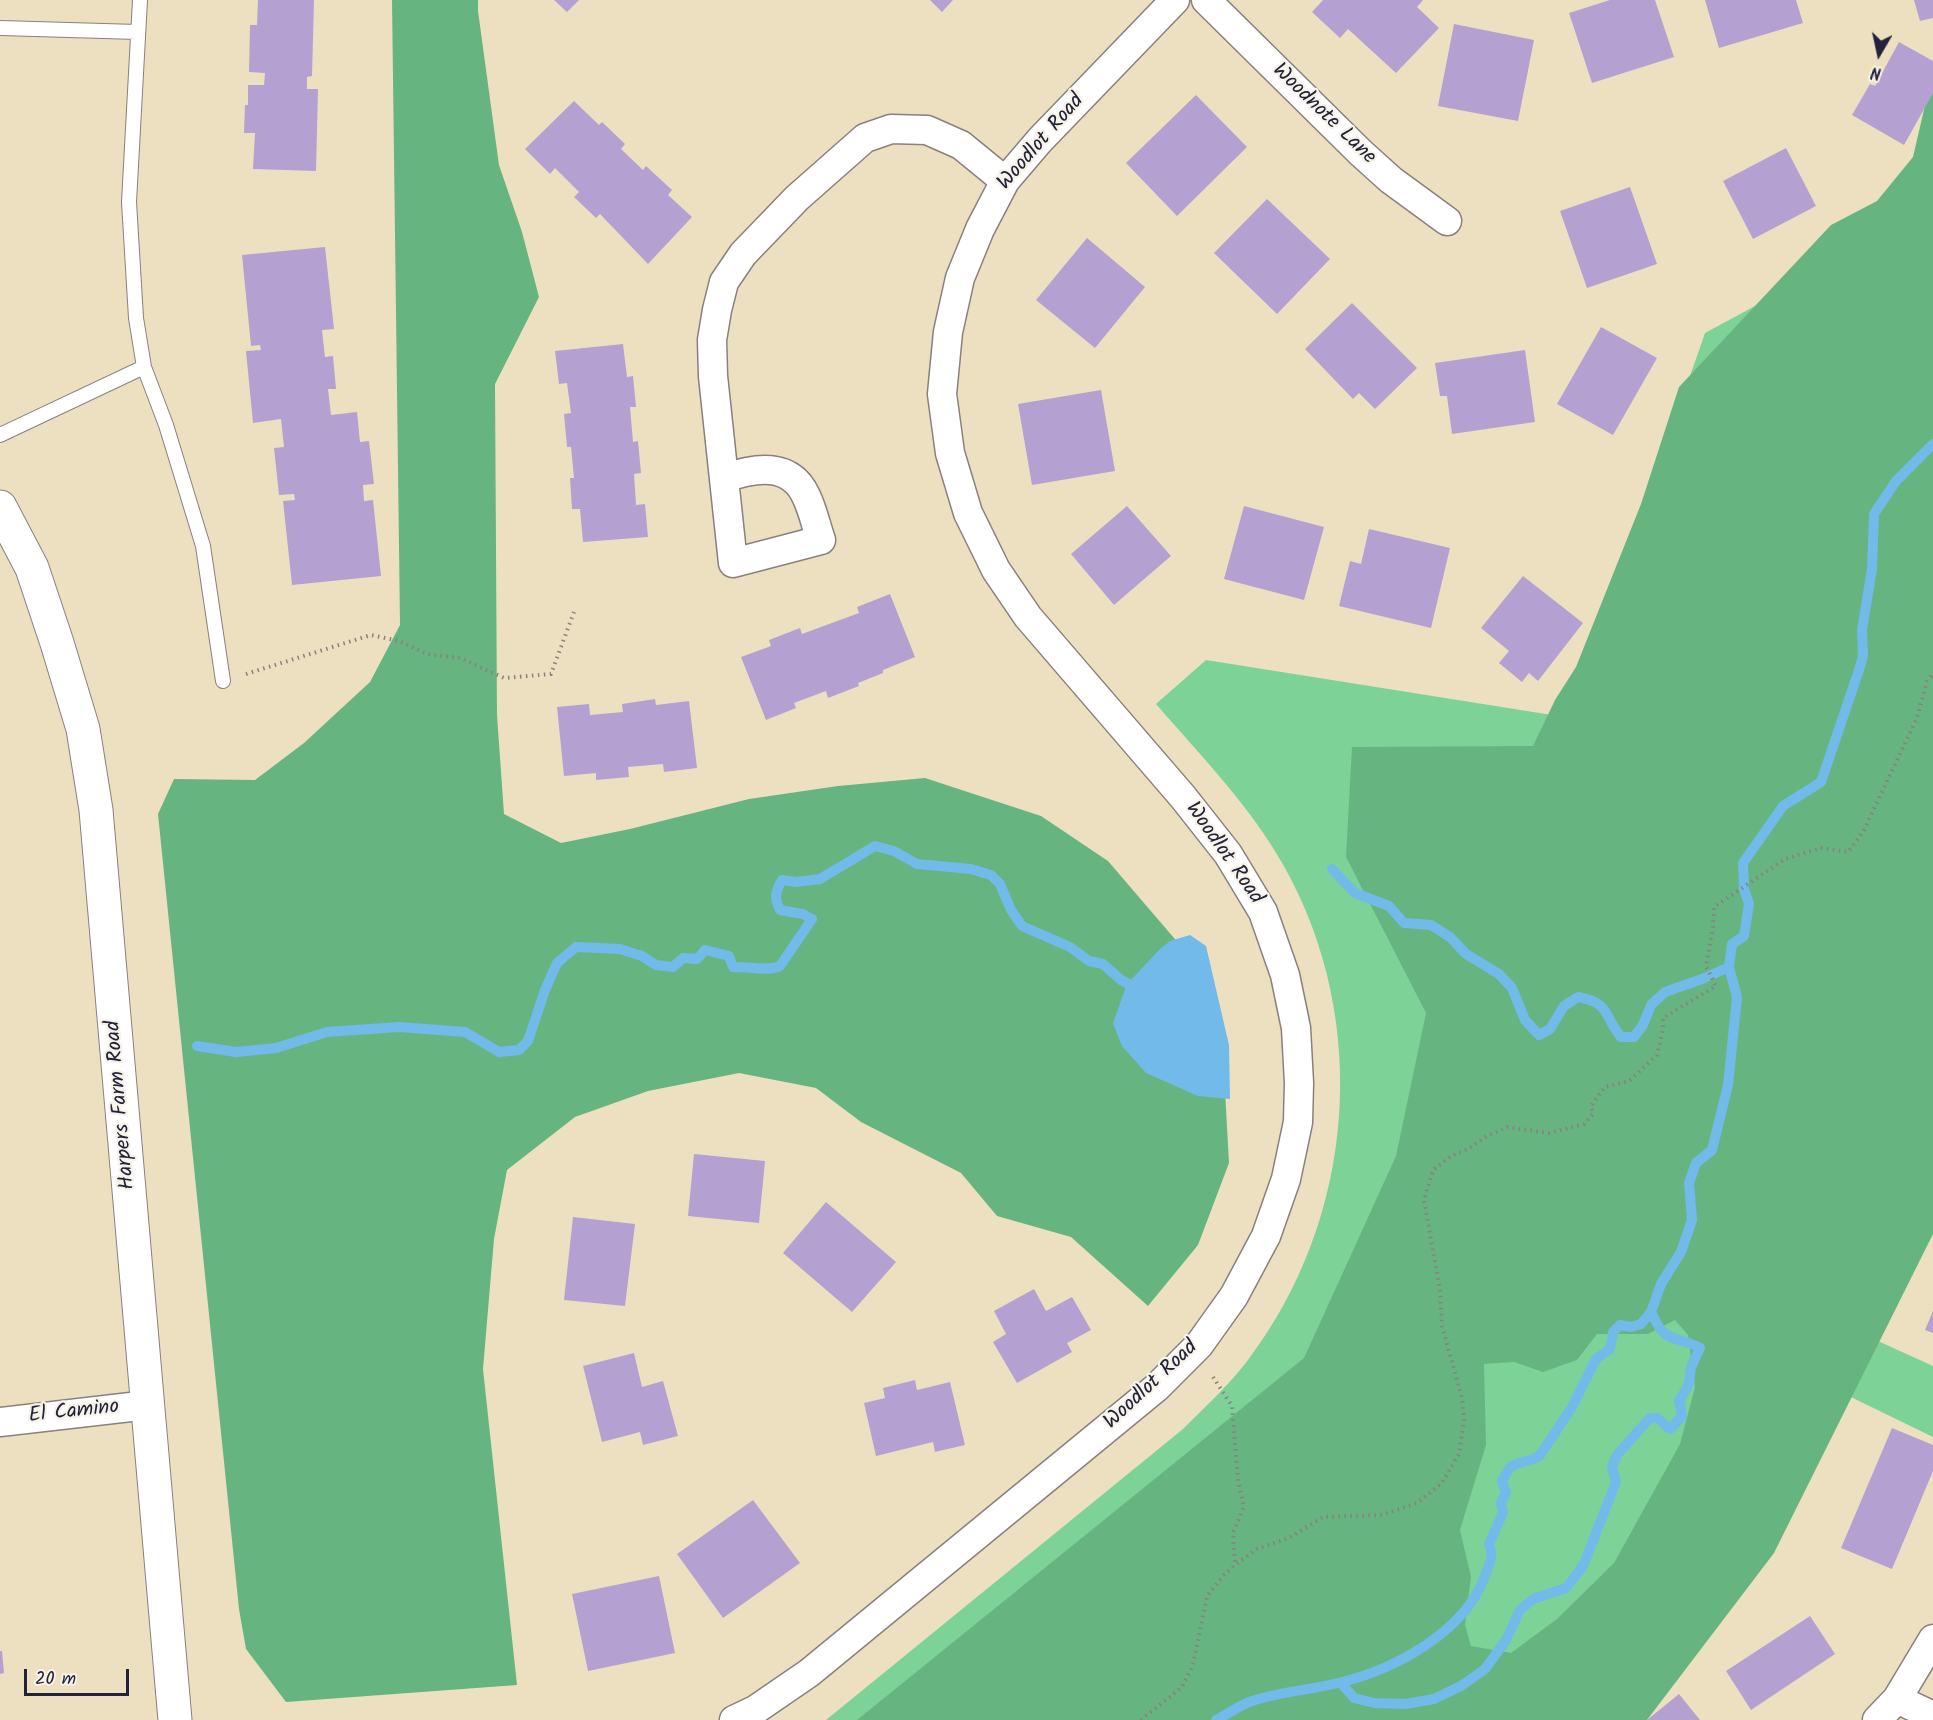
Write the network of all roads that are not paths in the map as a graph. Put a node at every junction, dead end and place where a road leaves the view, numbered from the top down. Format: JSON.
{"nodes":[{"id":1,"x":140,"y":0,"type":"edge"},
{"id":2,"x":1175,"y":0,"type":"edge"},
{"id":3,"x":1206,"y":0,"type":"edge"},
{"id":4,"x":0,"y":28,"type":"edge"},
{"id":5,"x":138,"y":32,"type":"junction"},
{"id":6,"x":1005,"y":181,"type":"junction"},
{"id":7,"x":1447,"y":220,"type":"dead end"},
{"id":8,"x":144,"y":367,"type":"junction"},
{"id":9,"x":0,"y":435,"type":"edge"},
{"id":10,"x":725,"y":478,"type":"dead end"},
{"id":11,"x":0,"y":507,"type":"edge"},
{"id":12,"x":223,"y":681,"type":"road end"},
{"id":13,"x":148,"y":1405,"type":"junction"},
{"id":14,"x":0,"y":1422,"type":"edge"},
{"id":15,"x":1933,"y":1639,"type":"edge"},
{"id":16,"x":1897,"y":1698,"type":"junction"},
{"id":17,"x":1933,"y":1716,"type":"edge"},
{"id":18,"x":175,"y":1720,"type":"edge"},
{"id":19,"x":734,"y":1720,"type":"edge"},
{"id":20,"x":1877,"y":1720,"type":"edge"}],
"edges":[{"from":1,"to":5,"type":"lane"},
{"from":2,"to":6,"type":"street","name":"Woodlot Road"},
{"from":3,"to":7,"type":"street","name":"Woodnote Lane"},
{"from":4,"to":5,"type":"lane"},
{"from":5,"to":8,"type":"lane"},
{"from":6,"to":10,"type":"street"},
{"from":6,"to":19,"type":"street","name":"Woodlot Road"},
{"from":8,"to":9,"type":"lane"},
{"from":8,"to":12,"type":"lane"},
{"from":11,"to":13,"type":"main road","name":"Harpers Farm Road"},
{"from":13,"to":14,"type":"street","name":"El Camino"},
{"from":13,"to":18,"type":"main road","name":"Harpers Farm Road"},
{"from":15,"to":16,"type":"street"},
{"from":16,"to":17,"type":"street"},
{"from":16,"to":20,"type":"street"}]}
